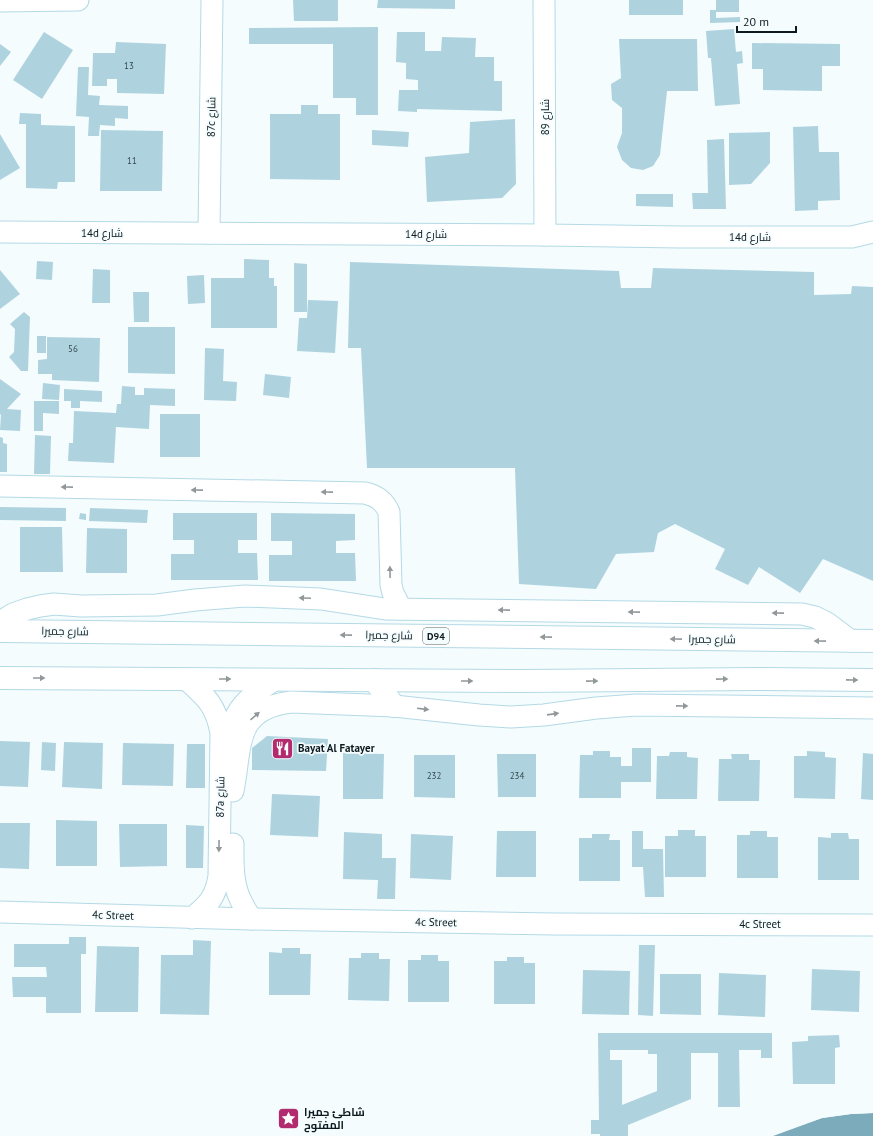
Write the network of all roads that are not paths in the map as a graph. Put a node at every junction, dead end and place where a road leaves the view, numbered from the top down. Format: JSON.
{"nodes":[{"id":1,"x":78,"y":0,"type":"edge"},
{"id":2,"x":212,"y":0,"type":"edge"},
{"id":3,"x":544,"y":0,"type":"edge"},
{"id":4,"x":0,"y":1,"type":"edge"},
{"id":5,"x":0,"y":232,"type":"edge"},
{"id":6,"x":873,"y":232,"type":"edge"},
{"id":7,"x":209,"y":233,"type":"junction"},
{"id":8,"x":545,"y":235,"type":"junction"},
{"id":9,"x":852,"y":237,"type":"junction"},
{"id":10,"x":873,"y":242,"type":"edge"},
{"id":11,"x":0,"y":486,"type":"edge"},
{"id":12,"x":401,"y":609,"type":"junction"},
{"id":13,"x":0,"y":622,"type":"edge"},
{"id":14,"x":0,"y":631,"type":"edge"},
{"id":15,"x":851,"y":641,"type":"junction"},
{"id":16,"x":873,"y":641,"type":"edge"},
{"id":17,"x":0,"y":678,"type":"edge"},
{"id":18,"x":186,"y":679,"type":"junction"},
{"id":19,"x":274,"y":680,"type":"junction"},
{"id":20,"x":374,"y":680,"type":"junction"},
{"id":21,"x":873,"y":680,"type":"edge"},
{"id":22,"x":394,"y":706,"type":"junction"},
{"id":23,"x":873,"y":708,"type":"edge"},
{"id":24,"x":233,"y":791,"type":"junction"},
{"id":25,"x":0,"y":912,"type":"edge"},
{"id":26,"x":192,"y":918,"type":"junction"},
{"id":27,"x":251,"y":919,"type":"junction"},
{"id":28,"x":873,"y":925,"type":"edge"}],
"edges":[{"from":1,"to":4,"type":"street"},
{"from":2,"to":7,"type":"street","name":"87c شارع"},
{"from":3,"to":8,"type":"street","name":"شارع 89"},
{"from":5,"to":7,"type":"street","name":"14d شارع"},
{"from":6,"to":9,"type":"street","name":"14d شارع"},
{"from":7,"to":8,"type":"street","name":"14d شارع"},
{"from":8,"to":9,"type":"street","name":"14d شارع"},
{"from":9,"to":10,"type":"street","name":"14d شارع"},
{"from":12,"to":11,"type":"street","one_way":true},
{"from":12,"to":13,"type":"street","one_way":true},
{"from":15,"to":12,"type":"street","one_way":true},
{"from":15,"to":14,"type":"main road","name":"شارع جميرا","number":"D94","one_way":true},
{"from":15,"to":16,"type":"main road","name":"شارع جميرا","number":"D94"},
{"from":17,"to":18,"type":"main road","one_way":true},
{"from":18,"to":19,"type":"main road","one_way":true},
{"from":18,"to":26,"type":"street","name":"87a شارع","one_way":true},
{"from":19,"to":20,"type":"main road"},
{"from":19,"to":24,"type":"street","name":"87a شارع"},
{"from":20,"to":21,"type":"main road","one_way":true},
{"from":20,"to":22,"type":"main road"},
{"from":22,"to":23,"type":"street","one_way":true},
{"from":24,"to":22,"type":"street","one_way":true},
{"from":24,"to":27,"type":"street","name":"87a شارع"},
{"from":25,"to":26,"type":"street","name":"4c Street"},
{"from":26,"to":27,"type":"street","name":"4c Street"},
{"from":27,"to":28,"type":"street","name":"4c Street"}]}
